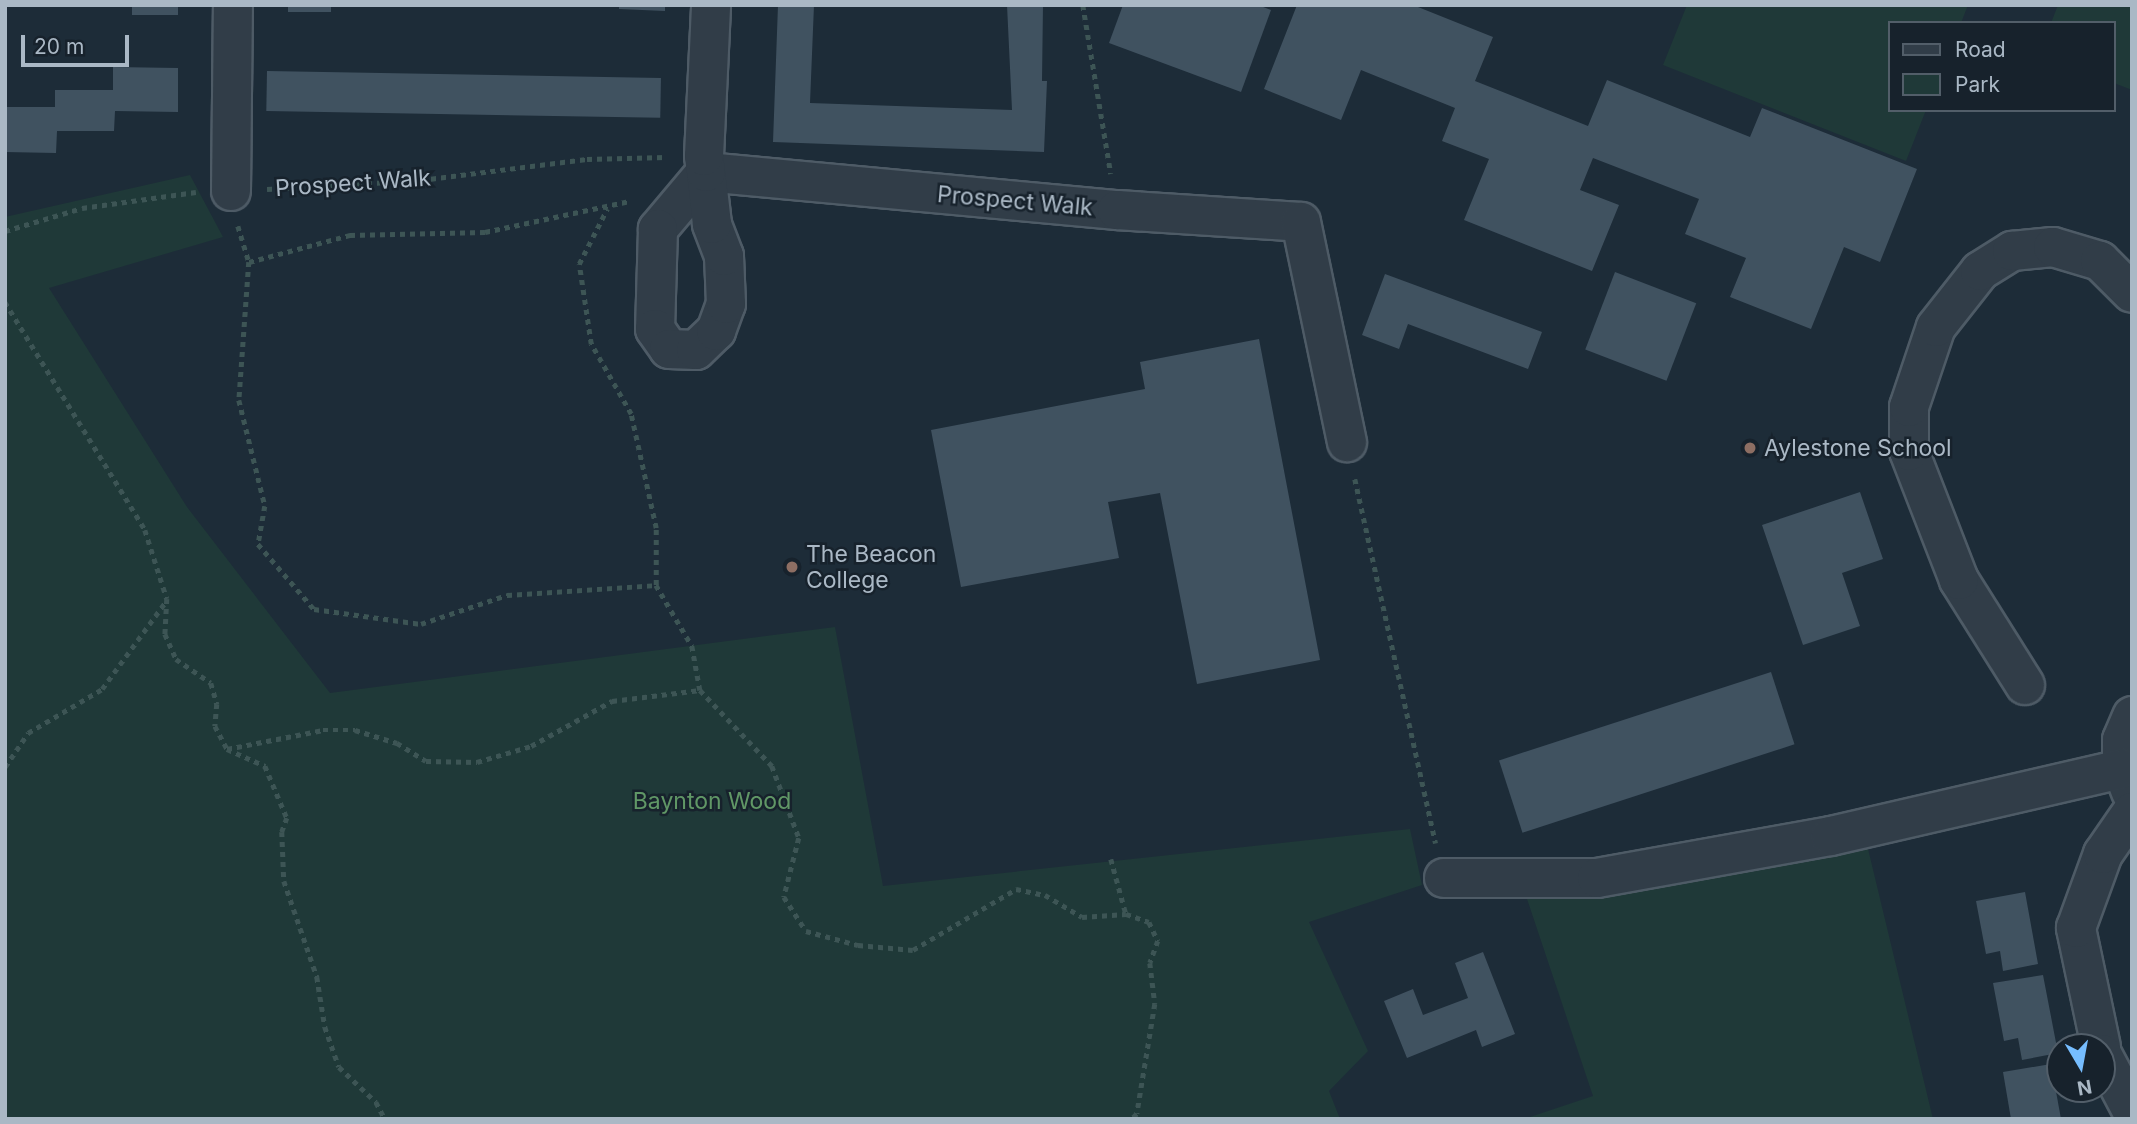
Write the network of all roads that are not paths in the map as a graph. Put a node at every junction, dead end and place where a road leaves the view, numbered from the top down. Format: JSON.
{"nodes":[{"id":1,"x":233,"y":5,"type":"edge"},
{"id":2,"x":711,"y":5,"type":"edge"},
{"id":3,"x":231,"y":191,"type":"road end"},
{"id":4,"x":2132,"y":293,"type":"edge"},
{"id":5,"x":1347,"y":442,"type":"road end"},
{"id":6,"x":2025,"y":685,"type":"dead end"},
{"id":7,"x":2132,"y":716,"type":"edge"},
{"id":8,"x":2127,"y":782,"type":"edge"},
{"id":9,"x":2132,"y":812,"type":"edge"},
{"id":10,"x":1444,"y":878,"type":"road end"},
{"id":11,"x":2098,"y":1033,"type":"edge"},
{"id":12,"x":2116,"y":1081,"type":"edge"},
{"id":13,"x":2132,"y":1111,"type":"edge"}],
"edges":[{"from":1,"to":3,"type":"street"},
{"from":2,"to":5,"type":"street","name":"Prospect Walk"},
{"from":4,"to":6,"type":"street"},
{"from":7,"to":8,"type":"street"},
{"from":8,"to":10,"type":"street"},
{"from":9,"to":11,"type":"street"},
{"from":12,"to":13,"type":"street"}]}
